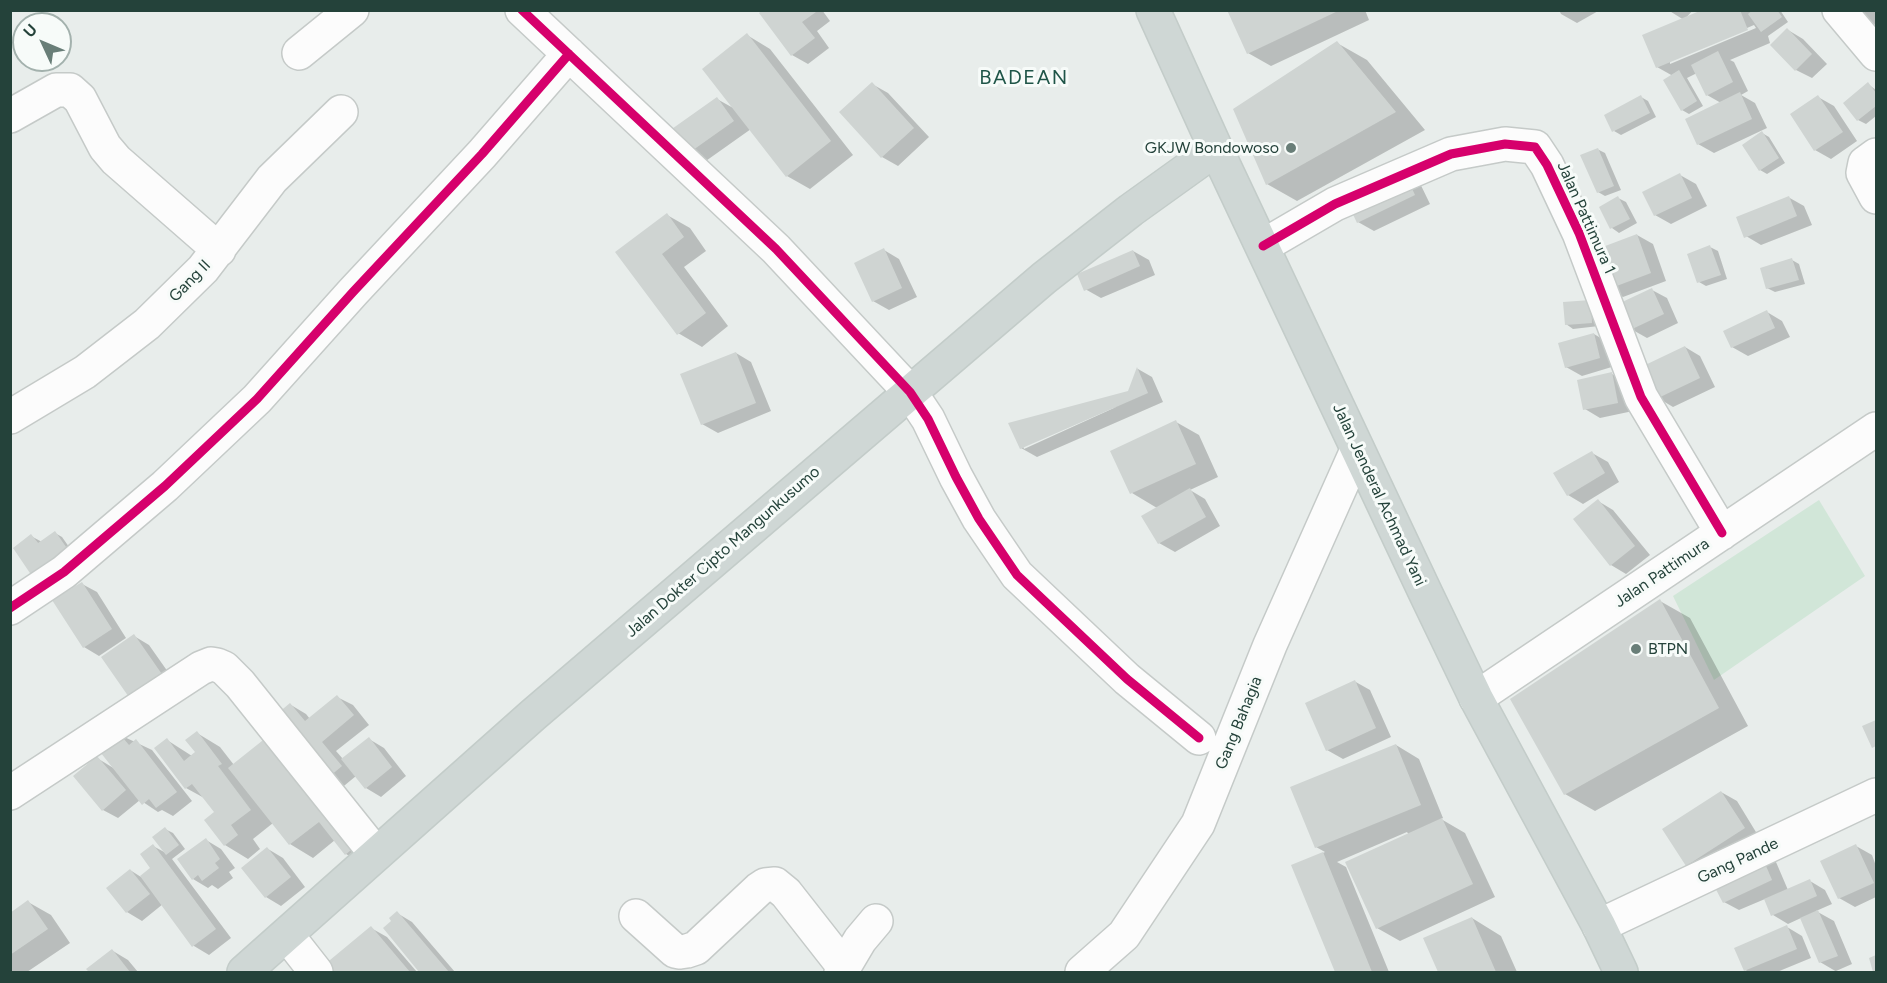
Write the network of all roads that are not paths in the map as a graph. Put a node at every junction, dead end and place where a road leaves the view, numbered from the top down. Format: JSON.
{"nodes":[{"id":1,"x":352,"y":10,"type":"edge"},
{"id":2,"x":522,"y":10,"type":"edge"},
{"id":3,"x":1153,"y":10,"type":"edge"},
{"id":4,"x":1839,"y":10,"type":"edge"},
{"id":5,"x":299,"y":54,"type":"dead end"},
{"id":6,"x":569,"y":54,"type":"junction"},
{"id":7,"x":1876,"y":54,"type":"edge"},
{"id":8,"x":341,"y":112,"type":"dead end"},
{"id":9,"x":10,"y":116,"type":"edge"},
{"id":10,"x":1216,"y":148,"type":"junction"},
{"id":11,"x":1876,"y":155,"type":"edge"},
{"id":12,"x":1876,"y":197,"type":"edge"},
{"id":13,"x":1263,"y":246,"type":"junction"},
{"id":14,"x":219,"y":250,"type":"junction"},
{"id":15,"x":910,"y":392,"type":"junction"},
{"id":16,"x":10,"y":417,"type":"edge"},
{"id":17,"x":1876,"y":429,"type":"edge"},
{"id":18,"x":1357,"y":450,"type":"junction"},
{"id":19,"x":1722,"y":533,"type":"junction"},
{"id":20,"x":10,"y":608,"type":"edge"},
{"id":21,"x":1476,"y":698,"type":"junction"},
{"id":22,"x":1199,"y":738,"type":"dead end"},
{"id":23,"x":10,"y":793,"type":"edge"},
{"id":24,"x":1876,"y":795,"type":"edge"},
{"id":25,"x":376,"y":854,"type":"junction"},
{"id":26,"x":636,"y":916,"type":"dead end"},
{"id":27,"x":876,"y":921,"type":"dead end"},
{"id":28,"x":1599,"y":926,"type":"junction"},
{"id":29,"x":287,"y":934,"type":"junction"},
{"id":30,"x":842,"y":970,"type":"edge"},
{"id":31,"x":244,"y":972,"type":"edge"},
{"id":32,"x":316,"y":972,"type":"edge"},
{"id":33,"x":1082,"y":972,"type":"edge"},
{"id":34,"x":1621,"y":972,"type":"edge"}],
"edges":[{"from":1,"to":5,"type":"street"},
{"from":2,"to":6,"type":"street"},
{"from":3,"to":10,"type":"main road","name":"Jalan Jenderal Achmad Yani"},
{"from":4,"to":7,"type":"street"},
{"from":6,"to":15,"type":"street"},
{"from":6,"to":20,"type":"street"},
{"from":8,"to":14,"type":"street","name":"Gang II"},
{"from":9,"to":14,"type":"street"},
{"from":10,"to":13,"type":"main road","name":"Jalan Jenderal Achmad Yani"},
{"from":10,"to":15,"type":"main road","name":"Jalan Dokter Cipto Mangunkusumo"},
{"from":11,"to":12,"type":"street"},
{"from":13,"to":18,"type":"main road","name":"Jalan Jenderal Achmad Yani"},
{"from":13,"to":19,"type":"street","name":"Jalan Pattimura 1"},
{"from":14,"to":16,"type":"street","name":"Gang II"},
{"from":15,"to":22,"type":"street"},
{"from":15,"to":25,"type":"main road","name":"Jalan Dokter Cipto Mangunkusumo"},
{"from":17,"to":19,"type":"street","name":"Jalan Pattimura"},
{"from":18,"to":21,"type":"main road","name":"Jalan Jenderal Achmad Yani"},
{"from":18,"to":33,"type":"street","name":"Gang Bahagia"},
{"from":19,"to":21,"type":"street","name":"Jalan Pattimura"},
{"from":21,"to":28,"type":"main road","name":"Jalan Jenderal Achmad Yani"},
{"from":23,"to":25,"type":"street"},
{"from":24,"to":28,"type":"street","name":"Gang Pande"},
{"from":25,"to":29,"type":"main road","name":"Jalan Dokter Cipto Mangunkusumo"},
{"from":26,"to":30,"type":"street"},
{"from":27,"to":30,"type":"street"},
{"from":28,"to":34,"type":"main road","name":"Jalan Jenderal Achmad Yani"},
{"from":29,"to":31,"type":"main road","name":"Jalan Dokter Cipto Mangunkusumo"},
{"from":29,"to":32,"type":"street"}]}
